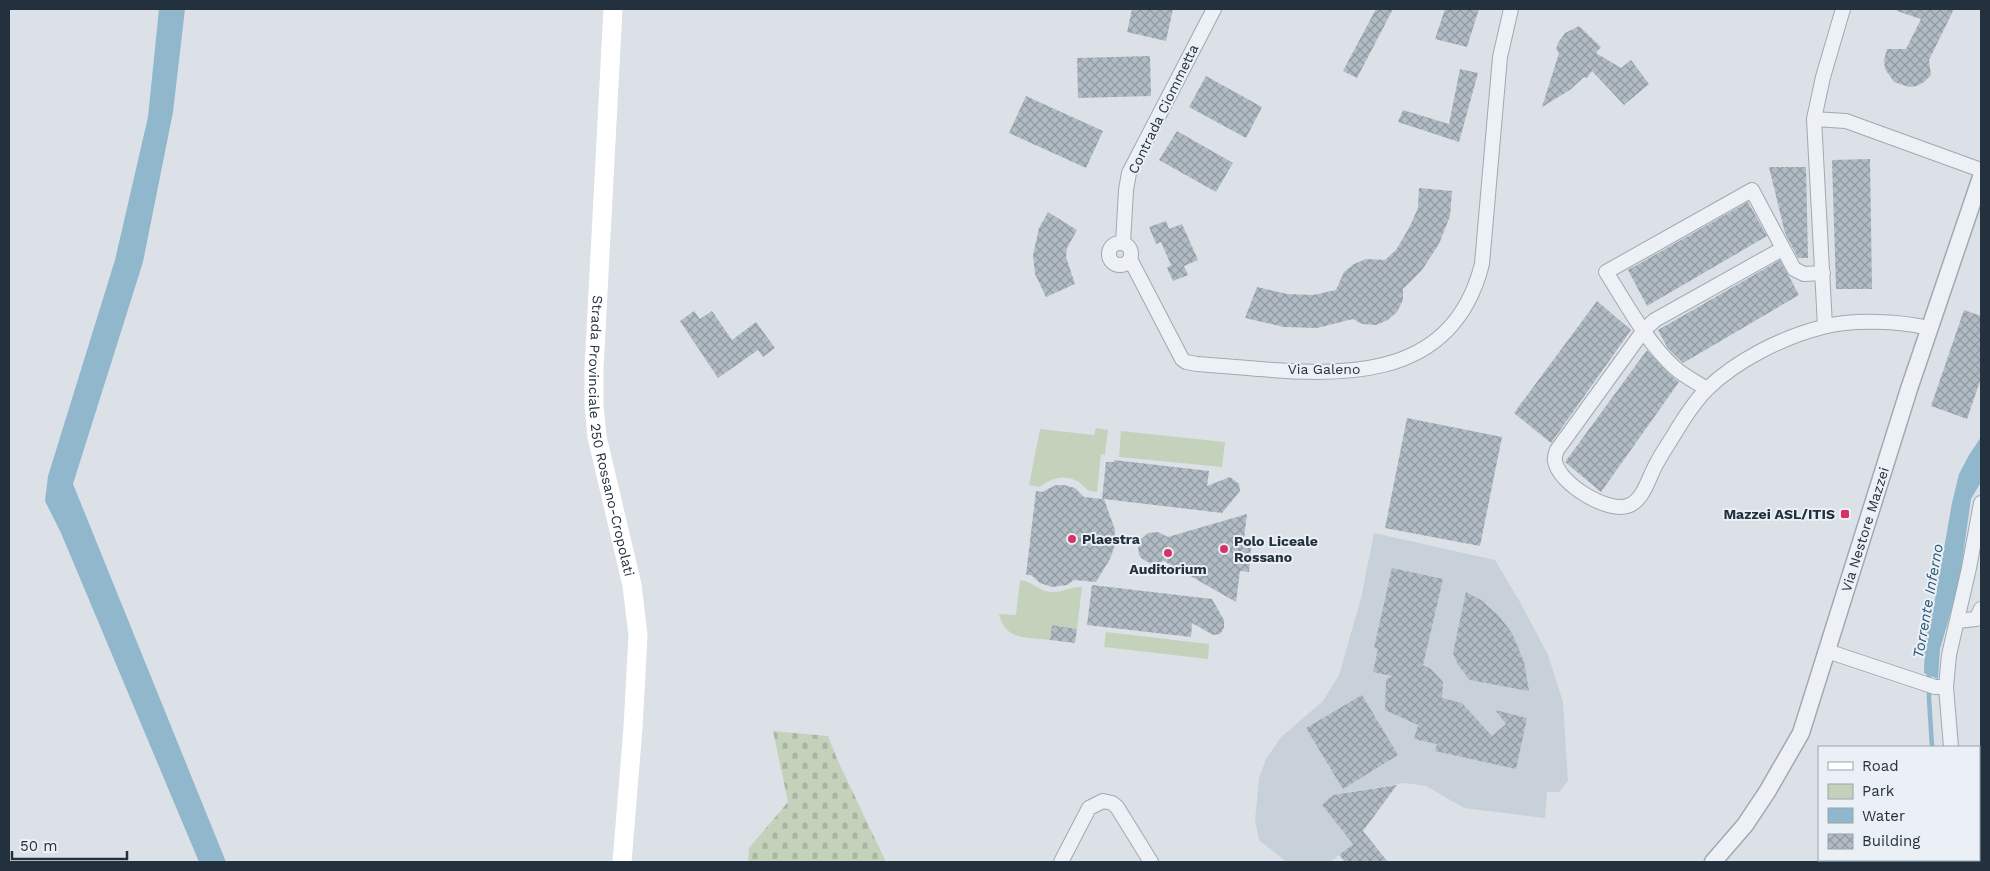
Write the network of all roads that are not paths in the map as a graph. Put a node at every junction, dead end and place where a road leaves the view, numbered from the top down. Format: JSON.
{"nodes":[{"id":1,"x":613,"y":9,"type":"edge"},
{"id":2,"x":1214,"y":9,"type":"edge"},
{"id":3,"x":1510,"y":9,"type":"edge"},
{"id":4,"x":1843,"y":9,"type":"edge"},
{"id":5,"x":1814,"y":120,"type":"junction"},
{"id":6,"x":1981,"y":170,"type":"edge"},
{"id":7,"x":1981,"y":178,"type":"edge"},
{"id":8,"x":1123,"y":243,"type":"junction"},
{"id":9,"x":1782,"y":249,"type":"junction"},
{"id":10,"x":1130,"y":259,"type":"junction"},
{"id":11,"x":1823,"y":274,"type":"junction"},
{"id":12,"x":1825,"y":326,"type":"junction"},
{"id":13,"x":1929,"y":328,"type":"junction"},
{"id":14,"x":1644,"y":330,"type":"junction"},
{"id":15,"x":1707,"y":389,"type":"junction"},
{"id":16,"x":1981,"y":503,"type":"edge"},
{"id":17,"x":1981,"y":609,"type":"edge"},
{"id":18,"x":1957,"y":621,"type":"junction"},
{"id":19,"x":1827,"y":651,"type":"junction"},
{"id":20,"x":1941,"y":687,"type":"junction"},
{"id":21,"x":1951,"y":746,"type":"edge"},
{"id":22,"x":622,"y":862,"type":"edge"},
{"id":23,"x":1061,"y":862,"type":"edge"},
{"id":24,"x":1151,"y":862,"type":"edge"},
{"id":25,"x":1713,"y":862,"type":"edge"}],
"edges":[{"from":1,"to":22,"type":"main road","name":"Strada Provinciale 250 Rossano-Cropolati"},
{"from":2,"to":8,"type":"street","name":"Contrada Ciommetta"},
{"from":3,"to":10,"type":"street","name":"Via Galeno"},
{"from":4,"to":5,"type":"street"},
{"from":5,"to":6,"type":"street"},
{"from":5,"to":11,"type":"street"},
{"from":7,"to":13,"type":"street","name":"Via Nestore Mazzei"},
{"from":8,"to":10,"type":"street"},
{"from":8,"to":10,"type":"street"},
{"from":9,"to":11,"type":"street"},
{"from":9,"to":14,"type":"street"},
{"from":9,"to":14,"type":"street"},
{"from":11,"to":12,"type":"street"},
{"from":12,"to":13,"type":"street"},
{"from":12,"to":15,"type":"street"},
{"from":13,"to":19,"type":"street","name":"Via Nestore Mazzei"},
{"from":14,"to":15,"type":"street"},
{"from":14,"to":15,"type":"street"},
{"from":16,"to":18,"type":"street"},
{"from":17,"to":18,"type":"street"},
{"from":18,"to":20,"type":"street"},
{"from":19,"to":20,"type":"street"},
{"from":19,"to":25,"type":"street","name":"Via Nestore Mazzei"},
{"from":20,"to":21,"type":"street"},
{"from":23,"to":24,"type":"street"}]}
